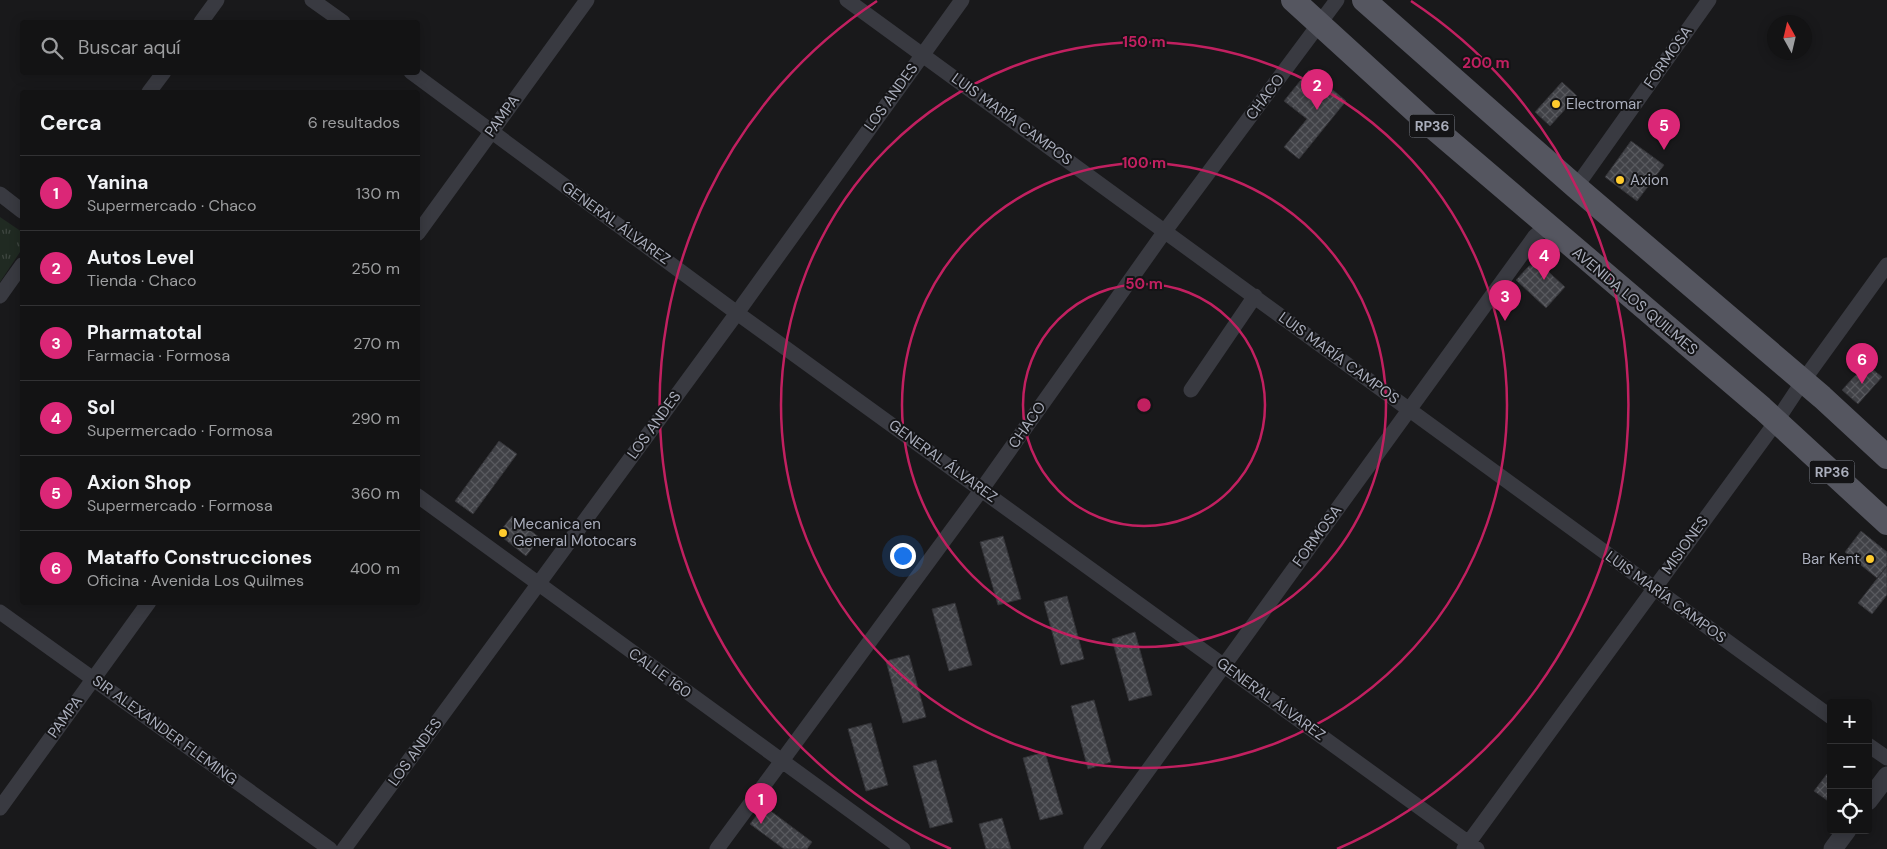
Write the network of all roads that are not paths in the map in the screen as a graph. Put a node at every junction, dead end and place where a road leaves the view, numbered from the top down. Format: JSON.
{"nodes":[{"id":1,"x":217,"y":0,"type":"edge"},
{"id":2,"x":312,"y":0,"type":"edge"},
{"id":3,"x":587,"y":0,"type":"edge"},
{"id":4,"x":847,"y":0,"type":"edge"},
{"id":5,"x":962,"y":0,"type":"edge"},
{"id":6,"x":1292,"y":0,"type":"edge"},
{"id":7,"x":1337,"y":0,"type":"edge"},
{"id":8,"x":1364,"y":0,"type":"edge"},
{"id":9,"x":1709,"y":0,"type":"edge"},
{"id":10,"x":202,"y":20,"type":"edge"},
{"id":11,"x":340,"y":20,"type":"edge"},
{"id":12,"x":1319,"y":25,"type":"junction"},
{"id":13,"x":922,"y":54,"type":"junction"},
{"id":14,"x":162,"y":75,"type":"edge"},
{"id":15,"x":415,"y":75,"type":"edge"},
{"id":16,"x":150,"y":90,"type":"edge"},
{"id":17,"x":491,"y":132,"type":"junction"},
{"id":18,"x":1576,"y":187,"type":"junction"},
{"id":19,"x":0,"y":194,"type":"edge"},
{"id":20,"x":20,"y":209,"type":"edge"},
{"id":21,"x":1547,"y":226,"type":"junction"},
{"id":22,"x":420,"y":230,"type":"edge"},
{"id":23,"x":1166,"y":231,"type":"junction"},
{"id":24,"x":1887,"y":265,"type":"edge"},
{"id":25,"x":20,"y":268,"type":"edge"},
{"id":26,"x":0,"y":296,"type":"edge"},
{"id":27,"x":1255,"y":296,"type":"junction"},
{"id":28,"x":737,"y":313,"type":"junction"},
{"id":29,"x":1803,"y":381,"type":"junction"},
{"id":30,"x":1191,"y":390,"type":"dead end"},
{"id":31,"x":1409,"y":409,"type":"junction"},
{"id":32,"x":1776,"y":422,"type":"junction"},
{"id":33,"x":1887,"y":457,"type":"edge"},
{"id":34,"x":982,"y":489,"type":"junction"},
{"id":35,"x":420,"y":497,"type":"edge"},
{"id":36,"x":1887,"y":523,"type":"edge"},
{"id":37,"x":537,"y":585,"type":"junction"},
{"id":38,"x":1654,"y":588,"type":"junction"},
{"id":39,"x":147,"y":605,"type":"edge"},
{"id":40,"x":0,"y":612,"type":"edge"},
{"id":41,"x":1224,"y":665,"type":"junction"},
{"id":42,"x":93,"y":678,"type":"junction"},
{"id":43,"x":1827,"y":714,"type":"edge"},
{"id":44,"x":1872,"y":747,"type":"edge"},
{"id":45,"x":1887,"y":758,"type":"edge"},
{"id":46,"x":782,"y":760,"type":"junction"},
{"id":47,"x":1887,"y":776,"type":"edge"},
{"id":48,"x":1872,"y":796,"type":"edge"},
{"id":49,"x":0,"y":808,"type":"edge"},
{"id":50,"x":1844,"y":834,"type":"edge"},
{"id":51,"x":1470,"y":847,"type":"edge"},
{"id":52,"x":330,"y":849,"type":"edge"},
{"id":53,"x":344,"y":849,"type":"edge"},
{"id":54,"x":717,"y":849,"type":"edge"},
{"id":55,"x":903,"y":849,"type":"edge"},
{"id":56,"x":1091,"y":849,"type":"edge"},
{"id":57,"x":1833,"y":849,"type":"edge"}],
"edges":[{"from":1,"to":10,"type":"street"},
{"from":2,"to":11,"type":"street"},
{"from":3,"to":17,"type":"street","name":"PAMPA"},
{"from":4,"to":13,"type":"street","name":"LUIS MARÍA CAMPOS"},
{"from":5,"to":13,"type":"street","name":"LOS ANDES"},
{"from":6,"to":12,"type":"main road","name":"AVENIDA LOS QUILMES","number":"RP36"},
{"from":7,"to":12,"type":"street","name":"CHACO"},
{"from":8,"to":18,"type":"main road"},
{"from":9,"to":18,"type":"street","name":"FORMOSA"},
{"from":12,"to":21,"type":"main road","name":"AVENIDA LOS QUILMES","number":"RP36"},
{"from":12,"to":23,"type":"street","name":"CHACO"},
{"from":13,"to":23,"type":"street","name":"LUIS MARÍA CAMPOS"},
{"from":13,"to":28,"type":"street","name":"LOS ANDES"},
{"from":14,"to":16,"type":"street"},
{"from":15,"to":17,"type":"street","name":"GENERAL ÁLVAREZ"},
{"from":17,"to":22,"type":"street","name":"PAMPA"},
{"from":17,"to":28,"type":"street","name":"GENERAL ÁLVAREZ"},
{"from":18,"to":29,"type":"main road"},
{"from":19,"to":20,"type":"street"},
{"from":21,"to":31,"type":"street","name":"FORMOSA"},
{"from":21,"to":32,"type":"main road","name":"AVENIDA LOS QUILMES","number":"RP36"},
{"from":23,"to":27,"type":"street","name":"LUIS MARÍA CAMPOS"},
{"from":23,"to":34,"type":"street","name":"CHACO"},
{"from":24,"to":29,"type":"street","name":"MISIONES"},
{"from":25,"to":26,"type":"street"},
{"from":27,"to":30,"type":"street"},
{"from":27,"to":31,"type":"street","name":"LUIS MARÍA CAMPOS"},
{"from":28,"to":34,"type":"street","name":"GENERAL ÁLVAREZ"},
{"from":28,"to":37,"type":"street","name":"LOS ANDES"},
{"from":29,"to":32,"type":"street","name":"MISIONES"},
{"from":29,"to":33,"type":"main road"},
{"from":31,"to":38,"type":"street","name":"LUIS MARÍA CAMPOS"},
{"from":31,"to":41,"type":"street","name":"FORMOSA"},
{"from":32,"to":36,"type":"main road","name":"AVENIDA LOS QUILMES","number":"RP36"},
{"from":32,"to":38,"type":"street","name":"MISIONES"},
{"from":34,"to":41,"type":"street","name":"GENERAL ÁLVAREZ"},
{"from":34,"to":46,"type":"street","name":"CHACO"},
{"from":35,"to":37,"type":"street","name":"CALLE 160"},
{"from":37,"to":46,"type":"street","name":"CALLE 160"},
{"from":37,"to":53,"type":"street","name":"LOS ANDES"},
{"from":38,"to":43,"type":"street","name":"LUIS MARÍA CAMPOS"},
{"from":38,"to":51,"type":"street","name":"MISIONES"},
{"from":39,"to":42,"type":"street","name":"PAMPA"},
{"from":40,"to":42,"type":"street","name":"SIR ALEXANDER FLEMING"},
{"from":41,"to":51,"type":"street","name":"GENERAL ÁLVAREZ"},
{"from":41,"to":56,"type":"street","name":"FORMOSA"},
{"from":42,"to":49,"type":"street","name":"PAMPA"},
{"from":42,"to":52,"type":"street","name":"SIR ALEXANDER FLEMING"},
{"from":44,"to":45,"type":"street"},
{"from":46,"to":54,"type":"street","name":"CHACO"},
{"from":46,"to":55,"type":"street","name":"CALLE 160"},
{"from":47,"to":48,"type":"street"},
{"from":50,"to":57,"type":"street"}]}
